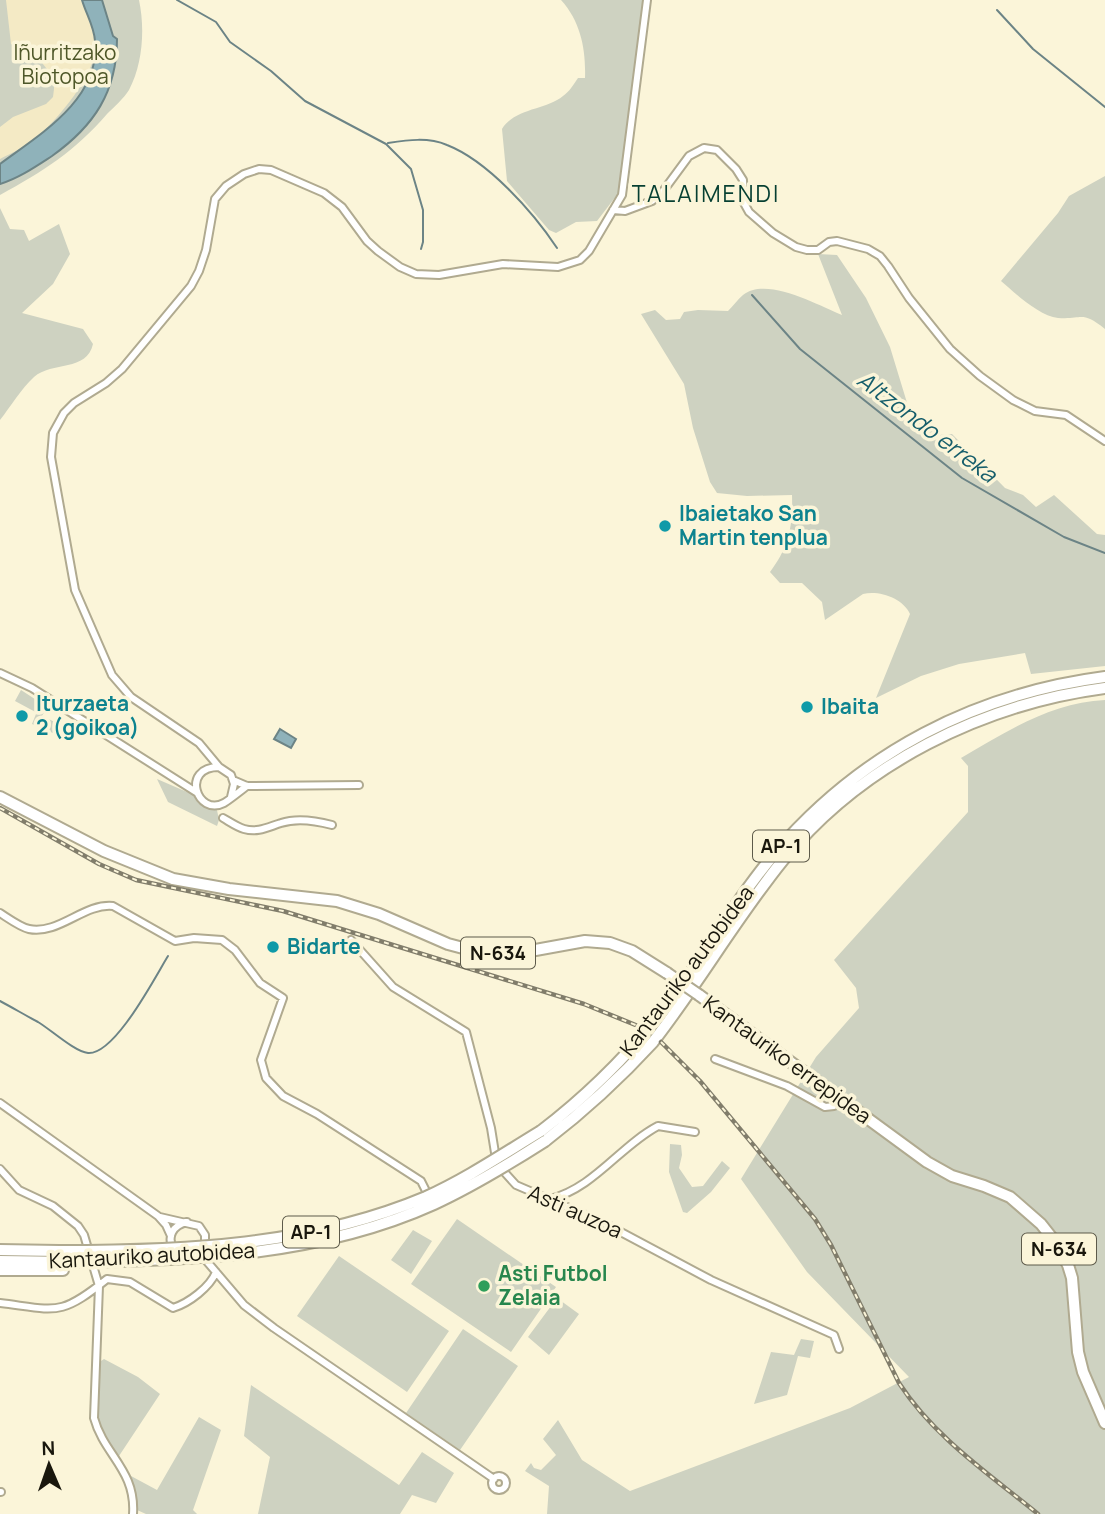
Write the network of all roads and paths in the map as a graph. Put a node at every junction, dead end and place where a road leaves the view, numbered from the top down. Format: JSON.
{"nodes":[{"id":1,"x":647,"y":0,"type":"edge"},
{"id":2,"x":613,"y":210,"type":"junction"},
{"id":3,"x":1105,"y":440,"type":"edge"},
{"id":4,"x":0,"y":673,"type":"edge"},
{"id":5,"x":1105,"y":677,"type":"edge"},
{"id":6,"x":1105,"y":688,"type":"edge"},
{"id":7,"x":206,"y":754,"type":"junction"},
{"id":8,"x":219,"y":767,"type":"junction"},
{"id":9,"x":203,"y":771,"type":"junction"},
{"id":10,"x":198,"y":778,"type":"junction"},
{"id":11,"x":233,"y":780,"type":"junction"},
{"id":12,"x":186,"y":783,"type":"junction"},
{"id":13,"x":359,"y":785,"type":"dead end"},
{"id":14,"x":247,"y":786,"type":"junction"},
{"id":15,"x":197,"y":792,"type":"junction"},
{"id":16,"x":0,"y":797,"type":"edge"},
{"id":17,"x":231,"y":797,"type":"junction"},
{"id":18,"x":223,"y":818,"type":"dead end"},
{"id":19,"x":332,"y":825,"type":"dead end"},
{"id":20,"x":0,"y":913,"type":"edge"},
{"id":21,"x":351,"y":940,"type":"dead end"},
{"id":22,"x":715,"y":1059,"type":"dead end"},
{"id":23,"x":838,"y":1099,"type":"junction"},
{"id":24,"x":0,"y":1103,"type":"edge"},
{"id":25,"x":695,"y":1132,"type":"dead end"},
{"id":26,"x":543,"y":1136,"type":"junction"},
{"id":27,"x":497,"y":1164,"type":"junction"},
{"id":28,"x":0,"y":1168,"type":"edge"},
{"id":29,"x":430,"y":1199,"type":"junction"},
{"id":30,"x":550,"y":1199,"type":"junction"},
{"id":31,"x":158,"y":1216,"type":"junction"},
{"id":32,"x":187,"y":1222,"type":"junction"},
{"id":33,"x":171,"y":1236,"type":"junction"},
{"id":34,"x":205,"y":1236,"type":"junction"},
{"id":35,"x":219,"y":1248,"type":"junction"},
{"id":36,"x":0,"y":1249,"type":"edge"},
{"id":37,"x":202,"y":1250,"type":"junction"},
{"id":38,"x":0,"y":1261,"type":"edge"},
{"id":39,"x":62,"y":1261,"type":"junction"},
{"id":40,"x":210,"y":1264,"type":"junction"},
{"id":41,"x":0,"y":1270,"type":"edge"},
{"id":42,"x":216,"y":1272,"type":"junction"},
{"id":43,"x":99,"y":1286,"type":"junction"},
{"id":44,"x":0,"y":1303,"type":"edge"},
{"id":45,"x":839,"y":1349,"type":"dead end"},
{"id":46,"x":1105,"y":1423,"type":"edge"},
{"id":47,"x":494,"y":1479,"type":"dead end"},
{"id":48,"x":133,"y":1514,"type":"edge"}],
"edges":[{"from":1,"to":2,"type":"street"},
{"from":2,"to":3,"type":"street"},
{"from":2,"to":7,"type":"street"},
{"from":4,"to":12,"type":"street"},
{"from":5,"to":26,"type":"highway","name":"Kantauriko autobidea","number":"AP-1"},
{"from":6,"to":26,"type":"highway","name":"Kantauriko autobidea","number":"AP-1"},
{"from":7,"to":8,"type":"street"},
{"from":7,"to":9,"type":"street"},
{"from":8,"to":9,"type":"street"},
{"from":8,"to":11,"type":"street"},
{"from":9,"to":10,"type":"street"},
{"from":10,"to":12,"type":"street"},
{"from":10,"to":15,"type":"street"},
{"from":11,"to":14,"type":"street"},
{"from":11,"to":17,"type":"street"},
{"from":12,"to":15,"type":"street"},
{"from":13,"to":14,"type":"street"},
{"from":14,"to":17,"type":"street"},
{"from":15,"to":17,"type":"street"},
{"from":16,"to":23,"type":"highway","name":"Kantauriko errepidea","number":"N-634","bridge":true},
{"from":18,"to":19,"type":"street"},
{"from":20,"to":29,"type":"street"},
{"from":21,"to":27,"type":"street"},
{"from":22,"to":23,"type":"street"},
{"from":23,"to":46,"type":"highway","name":"Kantauriko errepidea","number":"N-634"},
{"from":24,"to":31,"type":"street"},
{"from":25,"to":30,"type":"street"},
{"from":26,"to":39,"type":"highway","name":"Kantauriko autobidea","number":"AP-1","bridge":true},
{"from":26,"to":39,"type":"highway","name":"Kantauriko autobidea","number":"AP-1","bridge":true},
{"from":27,"to":29,"type":"street"},
{"from":27,"to":30,"type":"street","name":"Asti auzoa"},
{"from":28,"to":43,"type":"street"},
{"from":29,"to":35,"type":"street"},
{"from":30,"to":45,"type":"street","name":"Asti auzoa"},
{"from":31,"to":32,"type":"street"},
{"from":31,"to":33,"type":"street"},
{"from":32,"to":33,"type":"street"},
{"from":32,"to":34,"type":"street"},
{"from":33,"to":37,"type":"street"},
{"from":34,"to":35,"type":"street"},
{"from":34,"to":37,"type":"street"},
{"from":35,"to":37,"type":"street"},
{"from":35,"to":40,"type":"street"},
{"from":36,"to":39,"type":"highway","name":"Kantauriko autobidea","number":"AP-1"},
{"from":37,"to":40,"type":"street"},
{"from":38,"to":39,"type":"highway","name":"Kantauriko autobidea","number":"AP-1"},
{"from":39,"to":41,"type":"highway"},
{"from":40,"to":42,"type":"street"},
{"from":42,"to":43,"type":"street"},
{"from":42,"to":47,"type":"street"},
{"from":43,"to":44,"type":"street"},
{"from":43,"to":48,"type":"street"}]}
